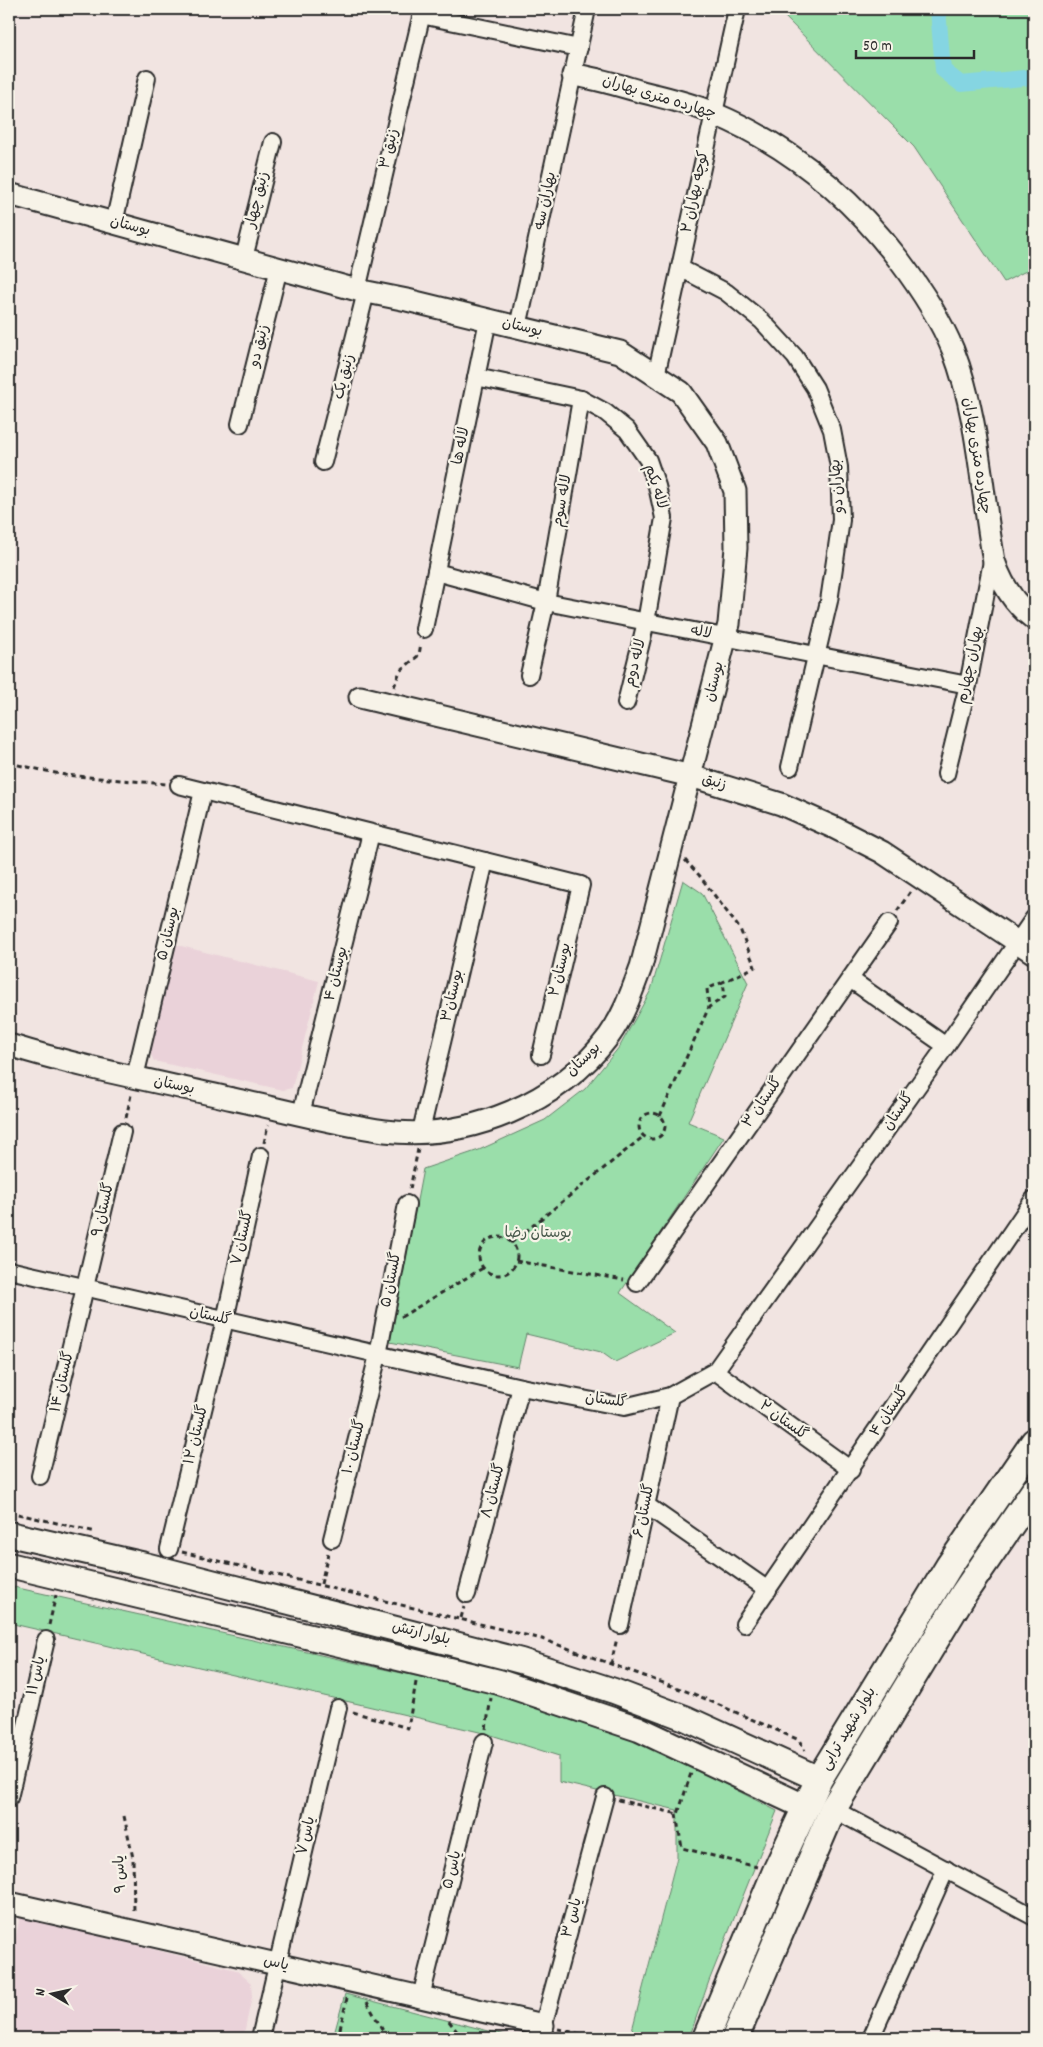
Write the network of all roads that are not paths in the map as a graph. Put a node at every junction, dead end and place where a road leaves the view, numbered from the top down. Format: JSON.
{"nodes":[{"id":1,"x":587,"y":9,"type":"edge"},
{"id":2,"x":737,"y":9,"type":"edge"},
{"id":3,"x":422,"y":12,"type":"edge"},
{"id":4,"x":579,"y":48,"type":"junction"},
{"id":5,"x":573,"y":75,"type":"junction"},
{"id":6,"x":147,"y":78,"type":"dead end"},
{"id":7,"x":714,"y":113,"type":"junction"},
{"id":8,"x":273,"y":142,"type":"dead end"},
{"id":9,"x":9,"y":194,"type":"edge"},
{"id":10,"x":114,"y":223,"type":"junction"},
{"id":11,"x":244,"y":258,"type":"junction"},
{"id":12,"x":279,"y":268,"type":"junction"},
{"id":13,"x":680,"y":268,"type":"junction"},
{"id":14,"x":362,"y":291,"type":"junction"},
{"id":15,"x":488,"y":320,"type":"junction"},
{"id":16,"x":518,"y":327,"type":"junction"},
{"id":17,"x":656,"y":376,"type":"junction"},
{"id":18,"x":476,"y":377,"type":"junction"},
{"id":19,"x":581,"y":399,"type":"junction"},
{"id":20,"x":240,"y":424,"type":"dead end"},
{"id":21,"x":324,"y":462,"type":"dead end"},
{"id":22,"x":993,"y":556,"type":"junction"},
{"id":23,"x":436,"y":572,"type":"junction"},
{"id":24,"x":546,"y":602,"type":"junction"},
{"id":25,"x":1034,"y":620,"type":"edge"},
{"id":26,"x":646,"y":622,"type":"junction"},
{"id":27,"x":424,"y":629,"type":"road end"},
{"id":28,"x":726,"y":638,"type":"junction"},
{"id":29,"x":816,"y":655,"type":"junction"},
{"id":30,"x":528,"y":675,"type":"dead end"},
{"id":31,"x":968,"y":685,"type":"junction"},
{"id":32,"x":360,"y":697,"type":"dead end"},
{"id":33,"x":626,"y":704,"type":"dead end"},
{"id":34,"x":790,"y":767,"type":"dead end"},
{"id":35,"x":946,"y":774,"type":"dead end"},
{"id":36,"x":691,"y":776,"type":"junction"},
{"id":37,"x":179,"y":786,"type":"road end"},
{"id":38,"x":203,"y":791,"type":"junction"},
{"id":39,"x":371,"y":833,"type":"junction"},
{"id":40,"x":484,"y":861,"type":"junction"},
{"id":41,"x":1034,"y":918,"type":"edge"},
{"id":42,"x":889,"y":923,"type":"road end"},
{"id":43,"x":1026,"y":948,"type":"edge"},
{"id":44,"x":850,"y":979,"type":"junction"},
{"id":45,"x":9,"y":1045,"type":"edge"},
{"id":46,"x":946,"y":1046,"type":"junction"},
{"id":47,"x":541,"y":1055,"type":"dead end"},
{"id":48,"x":135,"y":1077,"type":"junction"},
{"id":49,"x":301,"y":1114,"type":"junction"},
{"id":50,"x":122,"y":1132,"type":"road end"},
{"id":51,"x":421,"y":1132,"type":"junction"},
{"id":52,"x":261,"y":1156,"type":"road end"},
{"id":53,"x":1034,"y":1199,"type":"edge"},
{"id":54,"x":407,"y":1204,"type":"road end"},
{"id":55,"x":9,"y":1270,"type":"edge"},
{"id":56,"x":637,"y":1283,"type":"road end"},
{"id":57,"x":85,"y":1288,"type":"junction"},
{"id":58,"x":225,"y":1320,"type":"junction"},
{"id":59,"x":378,"y":1355,"type":"junction"},
{"id":60,"x":715,"y":1372,"type":"junction"},
{"id":61,"x":521,"y":1387,"type":"junction"},
{"id":62,"x":670,"y":1396,"type":"junction"},
{"id":63,"x":1034,"y":1442,"type":"edge"},
{"id":64,"x":850,"y":1470,"type":"junction"},
{"id":65,"x":40,"y":1476,"type":"dead end"},
{"id":66,"x":1034,"y":1491,"type":"edge"},
{"id":67,"x":646,"y":1505,"type":"junction"},
{"id":68,"x":9,"y":1534,"type":"edge"},
{"id":69,"x":332,"y":1539,"type":"road end"},
{"id":70,"x":168,"y":1560,"type":"junction"},
{"id":71,"x":9,"y":1565,"type":"edge"},
{"id":72,"x":768,"y":1590,"type":"junction"},
{"id":73,"x":467,"y":1594,"type":"dead end"},
{"id":74,"x":160,"y":1600,"type":"junction"},
{"id":75,"x":744,"y":1624,"type":"dead end"},
{"id":76,"x":620,"y":1625,"type":"road end"},
{"id":77,"x":46,"y":1640,"type":"road end"},
{"id":78,"x":338,"y":1708,"type":"road end"},
{"id":79,"x":484,"y":1742,"type":"road end"},
{"id":80,"x":819,"y":1779,"type":"junction"},
{"id":81,"x":606,"y":1797,"type":"road end"},
{"id":82,"x":9,"y":1798,"type":"edge"},
{"id":83,"x":805,"y":1807,"type":"junction"},
{"id":84,"x":834,"y":1810,"type":"junction"},
{"id":85,"x":946,"y":1869,"type":"junction"},
{"id":86,"x":9,"y":1903,"type":"edge"},
{"id":87,"x":1034,"y":1917,"type":"edge"},
{"id":88,"x":276,"y":1964,"type":"junction"},
{"id":89,"x":422,"y":1997,"type":"junction"},
{"id":90,"x":542,"y":2032,"type":"edge"},
{"id":91,"x":260,"y":2038,"type":"edge"},
{"id":92,"x":706,"y":2038,"type":"edge"},
{"id":93,"x":735,"y":2038,"type":"edge"},
{"id":94,"x":871,"y":2038,"type":"edge"}],
"edges":[{"from":1,"to":4,"type":"street","name":"بهاران سه"},
{"from":2,"to":7,"type":"street","name":"کوچه بهاران ۲"},
{"from":3,"to":4,"type":"street"},
{"from":3,"to":14,"type":"street","name":"زنبق ۳"},
{"from":4,"to":5,"type":"street","name":"بهاران سه"},
{"from":5,"to":7,"type":"street","name":"چهارده متری بهاران"},
{"from":5,"to":16,"type":"street","name":"بهاران سه"},
{"from":6,"to":10,"type":"street"},
{"from":7,"to":13,"type":"street","name":"کوچه بهاران ۲"},
{"from":7,"to":22,"type":"street","name":"چهارده متری بهاران"},
{"from":8,"to":11,"type":"street","name":"زنبق چهار"},
{"from":9,"to":10,"type":"street","name":"بوستان"},
{"from":10,"to":11,"type":"street","name":"بوستان"},
{"from":11,"to":12,"type":"street","name":"بوستان"},
{"from":12,"to":14,"type":"street","name":"بوستان"},
{"from":12,"to":20,"type":"street","name":"زنبق دو"},
{"from":13,"to":17,"type":"street","name":"کوچه بهاران ۲"},
{"from":13,"to":29,"type":"street","name":"بهاران دو"},
{"from":14,"to":15,"type":"street","name":"بوستان"},
{"from":14,"to":21,"type":"street","name":"زنبق یک"},
{"from":15,"to":16,"type":"street","name":"بوستان"},
{"from":15,"to":18,"type":"street","name":"لاله ها"},
{"from":16,"to":17,"type":"street","name":"بوستان"},
{"from":17,"to":28,"type":"street","name":"بوستان"},
{"from":18,"to":19,"type":"street","name":"لاله یکم"},
{"from":18,"to":23,"type":"street","name":"لاله ها"},
{"from":19,"to":24,"type":"street","name":"لاله سوم"},
{"from":19,"to":26,"type":"street","name":"لاله یکم"},
{"from":22,"to":25,"type":"street","name":"چهارده متری بهاران"},
{"from":22,"to":31,"type":"street","name":"بهاران چهارم"},
{"from":23,"to":24,"type":"street","name":"لاله"},
{"from":23,"to":27,"type":"street","name":"لاله ها"},
{"from":24,"to":26,"type":"street","name":"لاله"},
{"from":24,"to":30,"type":"street","name":"لاله سوم"},
{"from":26,"to":28,"type":"street","name":"لاله"},
{"from":26,"to":33,"type":"street","name":"لاله دوم"},
{"from":28,"to":29,"type":"street","name":"لاله"},
{"from":28,"to":36,"type":"street","name":"بوستان"},
{"from":29,"to":31,"type":"street","name":"لاله"},
{"from":29,"to":34,"type":"street","name":"بهاران دو"},
{"from":31,"to":35,"type":"street","name":"بهاران چهارم"},
{"from":32,"to":36,"type":"street","name":"زنبق"},
{"from":36,"to":43,"type":"street","name":"زنبق"},
{"from":36,"to":51,"type":"street","name":"بوستان"},
{"from":37,"to":38,"type":"street"},
{"from":38,"to":39,"type":"street"},
{"from":38,"to":48,"type":"street","name":"بوستان ۵"},
{"from":39,"to":40,"type":"street"},
{"from":39,"to":49,"type":"street","name":"بوستان ۴"},
{"from":40,"to":47,"type":"street","name":"بوستان ۲"},
{"from":40,"to":51,"type":"street","name":"بوستان۳"},
{"from":41,"to":43,"type":"street","name":"گلستان"},
{"from":42,"to":44,"type":"street","name":"گلستان ۳"},
{"from":43,"to":46,"type":"street","name":"گلستان"},
{"from":44,"to":46,"type":"street"},
{"from":44,"to":56,"type":"street","name":"گلستان ۳"},
{"from":45,"to":48,"type":"street","name":"بوستان"},
{"from":46,"to":60,"type":"street","name":"گلستان"},
{"from":48,"to":49,"type":"street","name":"بوستان"},
{"from":49,"to":51,"type":"street","name":"بوستان"},
{"from":50,"to":57,"type":"street","name":"گلستان ۹"},
{"from":52,"to":58,"type":"street","name":"گلستان ۷"},
{"from":53,"to":64,"type":"street","name":"گلستان ۴"},
{"from":54,"to":59,"type":"street","name":"گلستان ۵"},
{"from":55,"to":57,"type":"street","name":"گلستان"},
{"from":57,"to":58,"type":"street","name":"گلستان"},
{"from":57,"to":65,"type":"street","name":"گلستان ۱۴"},
{"from":58,"to":59,"type":"street","name":"گلستان"},
{"from":58,"to":70,"type":"street","name":"گلستان ۱۲"},
{"from":59,"to":61,"type":"street","name":"گلستان"},
{"from":59,"to":69,"type":"street","name":"گلستان ۱۰"},
{"from":60,"to":62,"type":"street","name":"گلستان"},
{"from":60,"to":64,"type":"street","name":"گلستان ۲"},
{"from":61,"to":62,"type":"street","name":"گلستان"},
{"from":61,"to":73,"type":"street","name":"گلستان ۸"},
{"from":62,"to":67,"type":"street","name":"گلستان ۶"},
{"from":63,"to":80,"type":"main road","name":"بلوار شهید ترابی"},
{"from":64,"to":72,"type":"street","name":"گلستان ۴"},
{"from":66,"to":84,"type":"main road","name":"بلوار شهید ترابی"},
{"from":67,"to":72,"type":"street"},
{"from":67,"to":76,"type":"street","name":"گلستان ۶"},
{"from":68,"to":70,"type":"main road","name":"بلوار ارتش"},
{"from":70,"to":74,"type":"main road"},
{"from":70,"to":80,"type":"main road","name":"بلوار ارتش"},
{"from":71,"to":74,"type":"main road","name":"بلوار ارتش"},
{"from":72,"to":75,"type":"street","name":"گلستان ۴"},
{"from":74,"to":83,"type":"main road","name":"بلوار ارتش"},
{"from":77,"to":82,"type":"street","name":"یاس ۱۱"},
{"from":78,"to":88,"type":"street","name":"یاس ۷"},
{"from":79,"to":89,"type":"street","name":"یاس ۵"},
{"from":80,"to":83,"type":"main road","name":"بلوار شهید ترابی"},
{"from":80,"to":84,"type":"main road"},
{"from":81,"to":90,"type":"street","name":"یاس ۳"},
{"from":83,"to":84,"type":"main road"},
{"from":83,"to":92,"type":"main road","name":"بلوار شهید ترابی"},
{"from":84,"to":85,"type":"street"},
{"from":84,"to":93,"type":"main road","name":"بلوار شهید ترابی"},
{"from":85,"to":87,"type":"street"},
{"from":85,"to":94,"type":"street"},
{"from":86,"to":88,"type":"street","name":"یاس"},
{"from":88,"to":89,"type":"street","name":"یاس"},
{"from":88,"to":91,"type":"street","name":"یاس ۷"},
{"from":89,"to":90,"type":"street","name":"یاس"}]}
